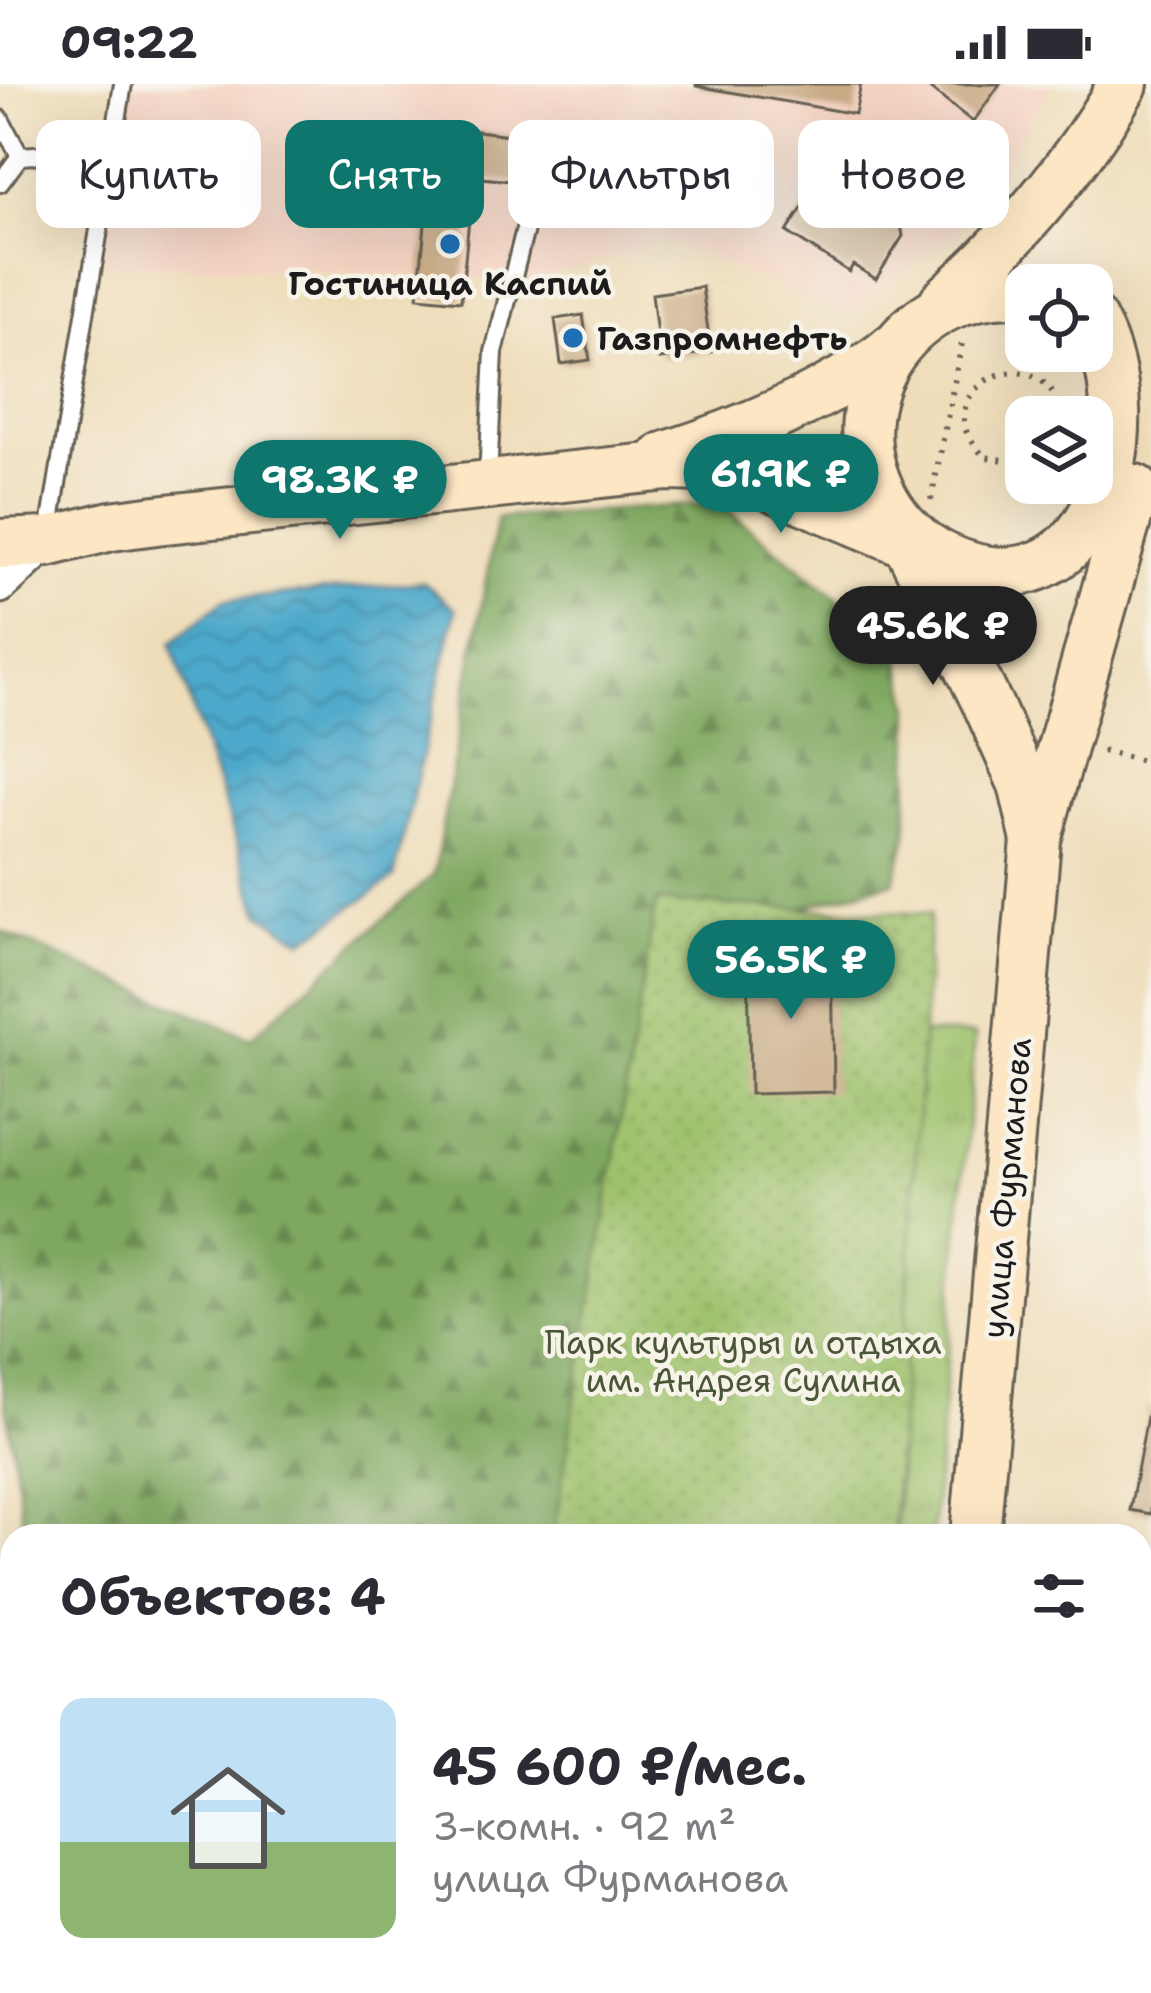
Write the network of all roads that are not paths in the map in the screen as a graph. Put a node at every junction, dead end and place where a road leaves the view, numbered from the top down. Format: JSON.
{"nodes":[{"id":1,"x":123,"y":84,"type":"edge"},
{"id":2,"x":1123,"y":84,"type":"edge"},
{"id":3,"x":0,"y":118,"type":"edge"},
{"id":4,"x":117,"y":120,"type":"edge"},
{"id":5,"x":36,"y":155,"type":"edge"},
{"id":6,"x":20,"y":156,"type":"junction"},
{"id":7,"x":0,"y":183,"type":"edge"},
{"id":8,"x":95,"y":228,"type":"edge"},
{"id":9,"x":525,"y":228,"type":"edge"},
{"id":10,"x":1005,"y":291,"type":"edge"},
{"id":11,"x":957,"y":301,"type":"junction"},
{"id":12,"x":1113,"y":341,"type":"edge"},
{"id":13,"x":893,"y":348,"type":"junction"},
{"id":14,"x":1149,"y":430,"type":"edge"},
{"id":15,"x":620,"y":470,"type":"junction"},
{"id":16,"x":488,"y":483,"type":"junction"},
{"id":17,"x":1135,"y":489,"type":"junction"},
{"id":18,"x":788,"y":493,"type":"junction"},
{"id":19,"x":920,"y":542,"type":"junction"},
{"id":20,"x":24,"y":543,"type":"edge"},
{"id":21,"x":0,"y":586,"type":"edge"},
{"id":22,"x":967,"y":662,"type":"junction"},
{"id":23,"x":1036,"y":840,"type":"junction"},
{"id":24,"x":976,"y":1524,"type":"edge"}],
"edges":[{"from":1,"to":4,"type":"lane"},
{"from":2,"to":11,"type":"main road"},
{"from":3,"to":6,"type":"lane"},
{"from":5,"to":6,"type":"lane"},
{"from":6,"to":7,"type":"lane"},
{"from":8,"to":20,"type":"lane"},
{"from":9,"to":16,"type":"lane"},
{"from":10,"to":11,"type":"main road"},
{"from":11,"to":13,"type":"main road"},
{"from":12,"to":14,"type":"main road"},
{"from":13,"to":15,"type":"main road"},
{"from":13,"to":19,"type":"main road"},
{"from":14,"to":17,"type":"main road"},
{"from":15,"to":16,"type":"main road"},
{"from":15,"to":18,"type":"main road"},
{"from":16,"to":20,"type":"main road"},
{"from":17,"to":19,"type":"main road"},
{"from":17,"to":23,"type":"main road"},
{"from":18,"to":19,"type":"main road"},
{"from":18,"to":22,"type":"main road"},
{"from":19,"to":22,"type":"main road"},
{"from":20,"to":21,"type":"street"},
{"from":22,"to":23,"type":"main road"},
{"from":23,"to":24,"type":"main road","name":"улица Фурманова"}]}
